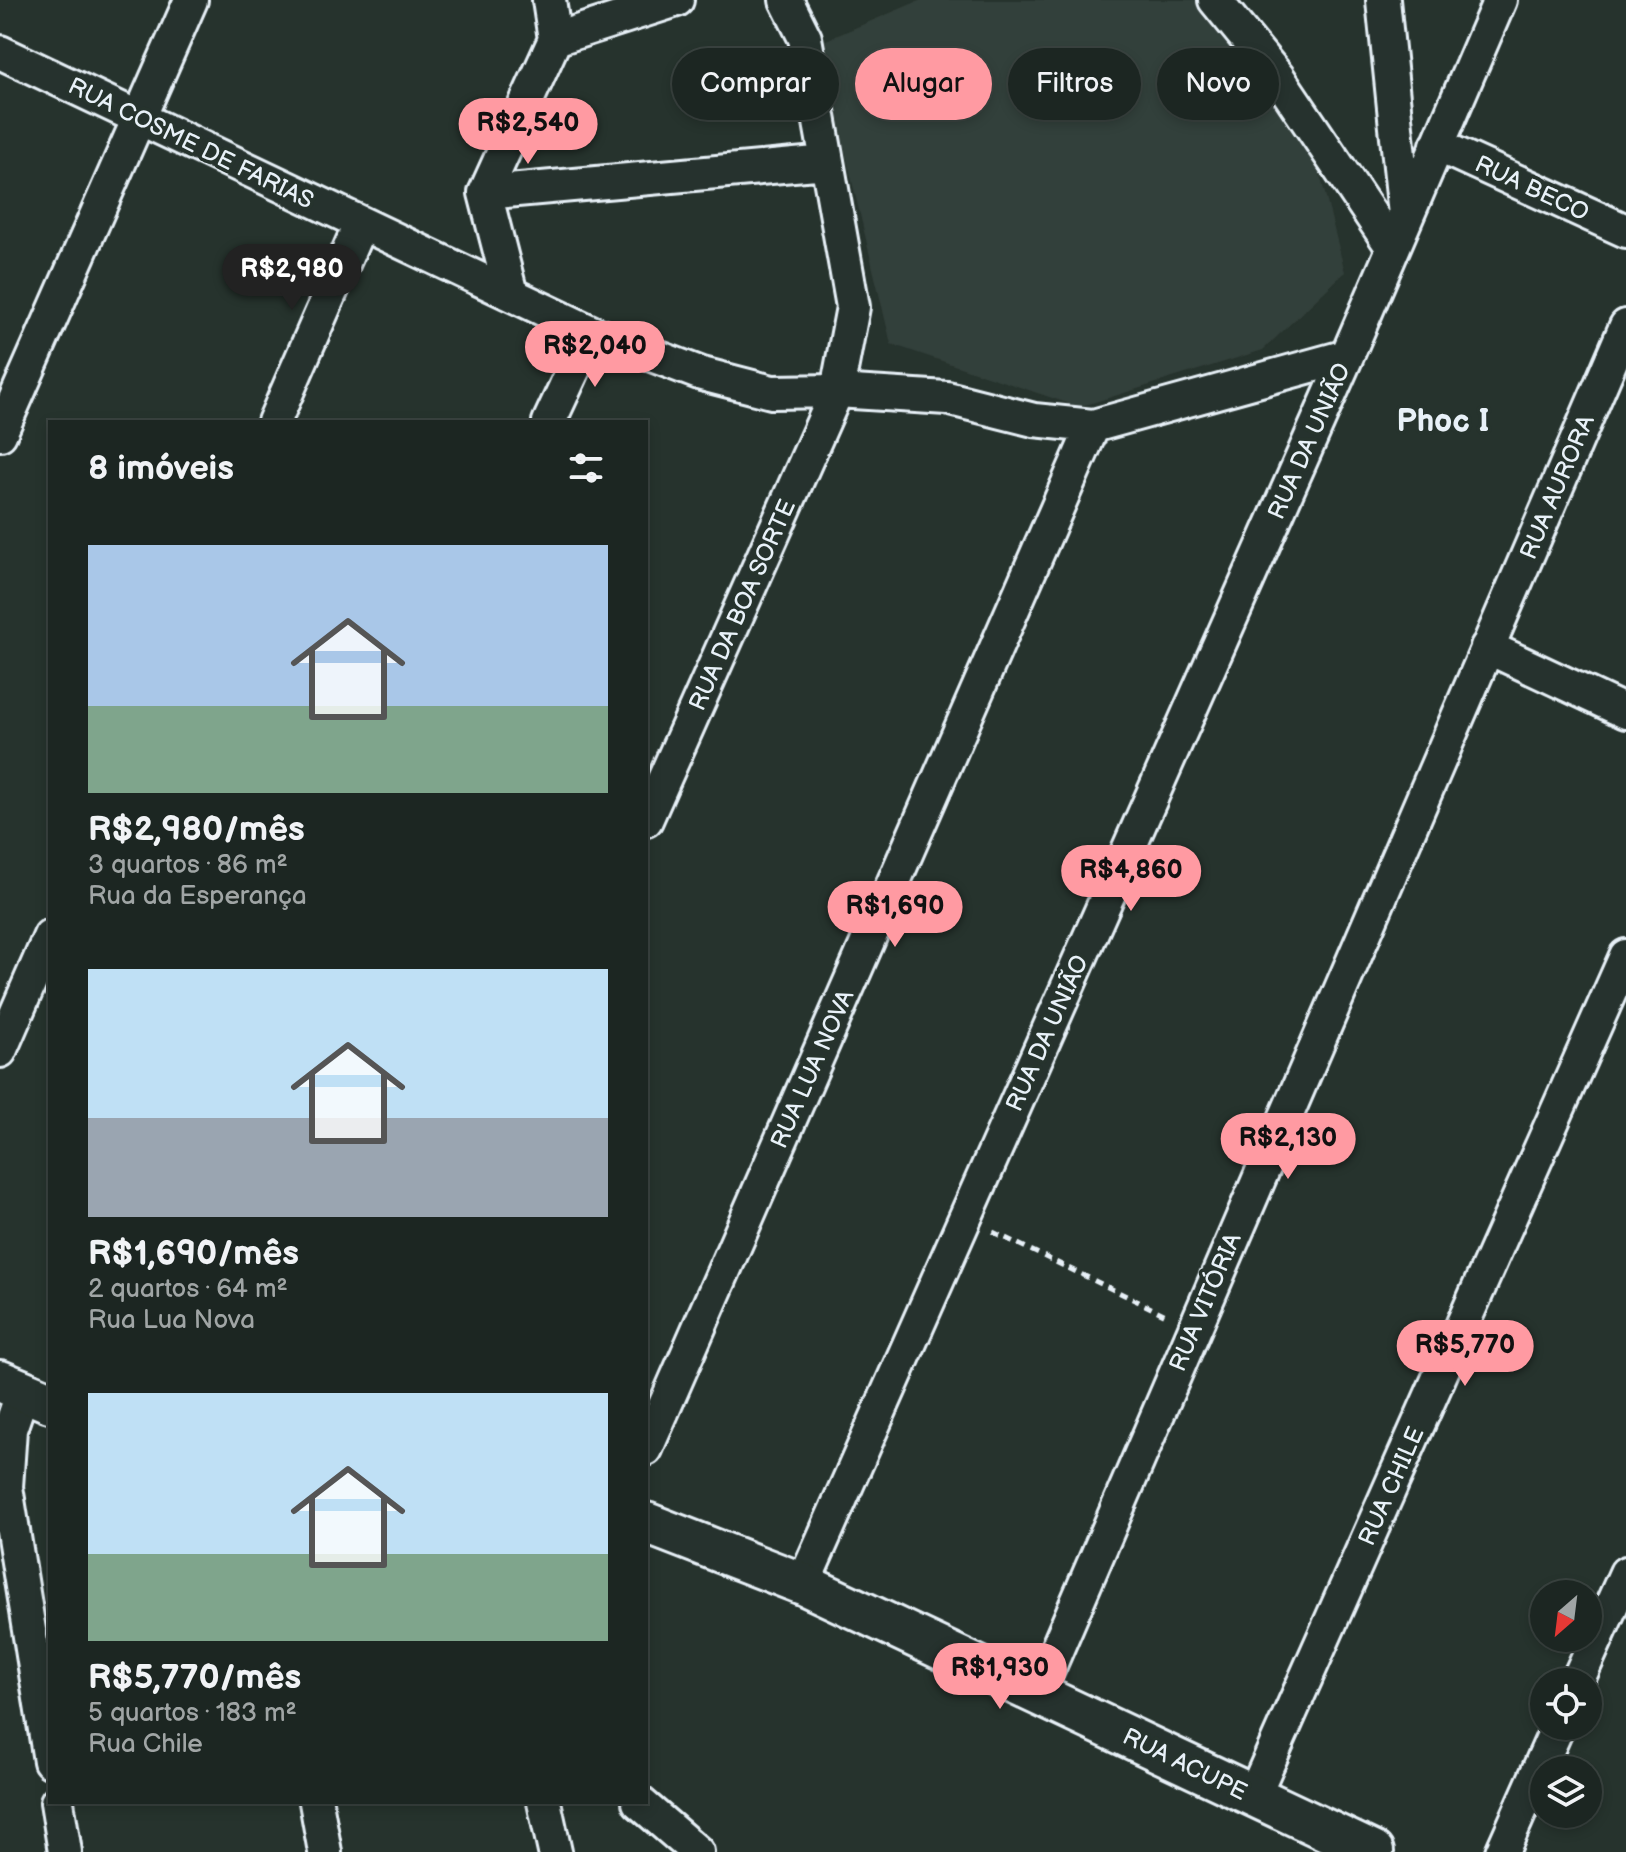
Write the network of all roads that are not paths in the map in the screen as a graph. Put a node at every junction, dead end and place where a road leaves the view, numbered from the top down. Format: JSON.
{"nodes":[{"id":1,"x":191,"y":0,"type":"edge"},
{"id":2,"x":549,"y":0,"type":"edge"},
{"id":3,"x":677,"y":0,"type":"edge"},
{"id":4,"x":786,"y":0,"type":"edge"},
{"id":5,"x":1215,"y":0,"type":"edge"},
{"id":6,"x":1383,"y":0,"type":"edge"},
{"id":7,"x":1500,"y":0,"type":"edge"},
{"id":8,"x":555,"y":39,"type":"junction"},
{"id":9,"x":0,"y":52,"type":"edge"},
{"id":10,"x":139,"y":118,"type":"junction"},
{"id":11,"x":1437,"y":145,"type":"junction"},
{"id":12,"x":827,"y":162,"type":"junction"},
{"id":13,"x":485,"y":193,"type":"junction"},
{"id":14,"x":360,"y":225,"type":"junction"},
{"id":15,"x":1626,"y":231,"type":"edge"},
{"id":16,"x":1399,"y":233,"type":"junction"},
{"id":17,"x":511,"y":294,"type":"junction"},
{"id":18,"x":1626,"y":326,"type":"edge"},
{"id":19,"x":591,"y":332,"type":"junction"},
{"id":20,"x":1347,"y":356,"type":"junction"},
{"id":21,"x":837,"y":391,"type":"junction"},
{"id":22,"x":275,"y":420,"type":"edge"},
{"id":23,"x":550,"y":420,"type":"edge"},
{"id":24,"x":1093,"y":426,"type":"junction"},
{"id":25,"x":0,"y":434,"type":"edge"},
{"id":26,"x":1487,"y":647,"type":"junction"},
{"id":27,"x":1626,"y":712,"type":"edge"},
{"id":28,"x":648,"y":816,"type":"edge"},
{"id":29,"x":48,"y":941,"type":"edge"},
{"id":30,"x":1626,"y":956,"type":"edge"},
{"id":31,"x":0,"y":1051,"type":"edge"},
{"id":32,"x":24,"y":1391,"type":"edge"},
{"id":33,"x":648,"y":1444,"type":"edge"},
{"id":34,"x":648,"y":1524,"type":"edge"},
{"id":35,"x":1626,"y":1573,"type":"edge"},
{"id":36,"x":803,"y":1584,"type":"junction"},
{"id":37,"x":1583,"y":1668,"type":"edge"},
{"id":38,"x":1038,"y":1693,"type":"junction"},
{"id":39,"x":1552,"y":1740,"type":"edge"},
{"id":40,"x":48,"y":1749,"type":"edge"},
{"id":41,"x":1253,"y":1797,"type":"junction"},
{"id":42,"x":57,"y":1804,"type":"edge"},
{"id":43,"x":316,"y":1804,"type":"edge"},
{"id":44,"x":544,"y":1804,"type":"edge"},
{"id":45,"x":641,"y":1804,"type":"edge"},
{"id":46,"x":65,"y":1852,"type":"edge"},
{"id":47,"x":325,"y":1852,"type":"edge"},
{"id":48,"x":555,"y":1852,"type":"edge"},
{"id":49,"x":697,"y":1852,"type":"edge"},
{"id":50,"x":1373,"y":1852,"type":"edge"},
{"id":51,"x":1502,"y":1852,"type":"edge"}],
"edges":[{"from":1,"to":10,"type":"street"},
{"from":2,"to":8,"type":"street"},
{"from":3,"to":8,"type":"street"},
{"from":4,"to":12,"type":"street","name":"RUA DA BOA SORTE"},
{"from":5,"to":16,"type":"street"},
{"from":6,"to":16,"type":"street"},
{"from":7,"to":11,"type":"street","name":"RUA DA UNIÃO"},
{"from":8,"to":13,"type":"street"},
{"from":9,"to":10,"type":"street","name":"RUA COSME DE FARIAS"},
{"from":10,"to":14,"type":"street","name":"RUA COSME DE FARIAS"},
{"from":10,"to":25,"type":"street"},
{"from":11,"to":15,"type":"street","name":"RUA BECO"},
{"from":11,"to":16,"type":"street","name":"RUA DA UNIÃO"},
{"from":12,"to":13,"type":"street"},
{"from":12,"to":21,"type":"street","name":"RUA DA BOA SORTE"},
{"from":13,"to":17,"type":"street"},
{"from":14,"to":17,"type":"street","name":"RUA COSME DE FARIAS"},
{"from":14,"to":22,"type":"street"},
{"from":16,"to":20,"type":"street","name":"RUA DA UNIÃO"},
{"from":17,"to":19,"type":"street","name":"RUA COSME DE FARIAS"},
{"from":18,"to":26,"type":"street","name":"RUA AURORA"},
{"from":19,"to":21,"type":"street","name":"RUA COSME DE FARIAS"},
{"from":19,"to":23,"type":"street"},
{"from":20,"to":24,"type":"street","name":"RUA COSME DE FARIAS"},
{"from":20,"to":36,"type":"street","name":"RUA DA UNIÃO"},
{"from":21,"to":24,"type":"street","name":"RUA COSME DE FARIAS"},
{"from":21,"to":28,"type":"street","name":"RUA DA BOA SORTE"},
{"from":24,"to":33,"type":"street","name":"RUA LUA NOVA"},
{"from":26,"to":27,"type":"street"},
{"from":26,"to":38,"type":"street","name":"RUA VITÓRIA"},
{"from":29,"to":31,"type":"street"},
{"from":30,"to":41,"type":"street","name":"RUA CHILE"},
{"from":32,"to":40,"type":"street"},
{"from":34,"to":36,"type":"street","name":"RUA ACUPE"},
{"from":35,"to":37,"type":"street"},
{"from":36,"to":38,"type":"street","name":"RUA ACUPE"},
{"from":38,"to":41,"type":"street","name":"RUA ACUPE"},
{"from":39,"to":51,"type":"street"},
{"from":41,"to":50,"type":"street","name":"RUA ACUPE"},
{"from":42,"to":46,"type":"street"},
{"from":43,"to":47,"type":"street"},
{"from":44,"to":48,"type":"street"},
{"from":45,"to":49,"type":"street"}]}
